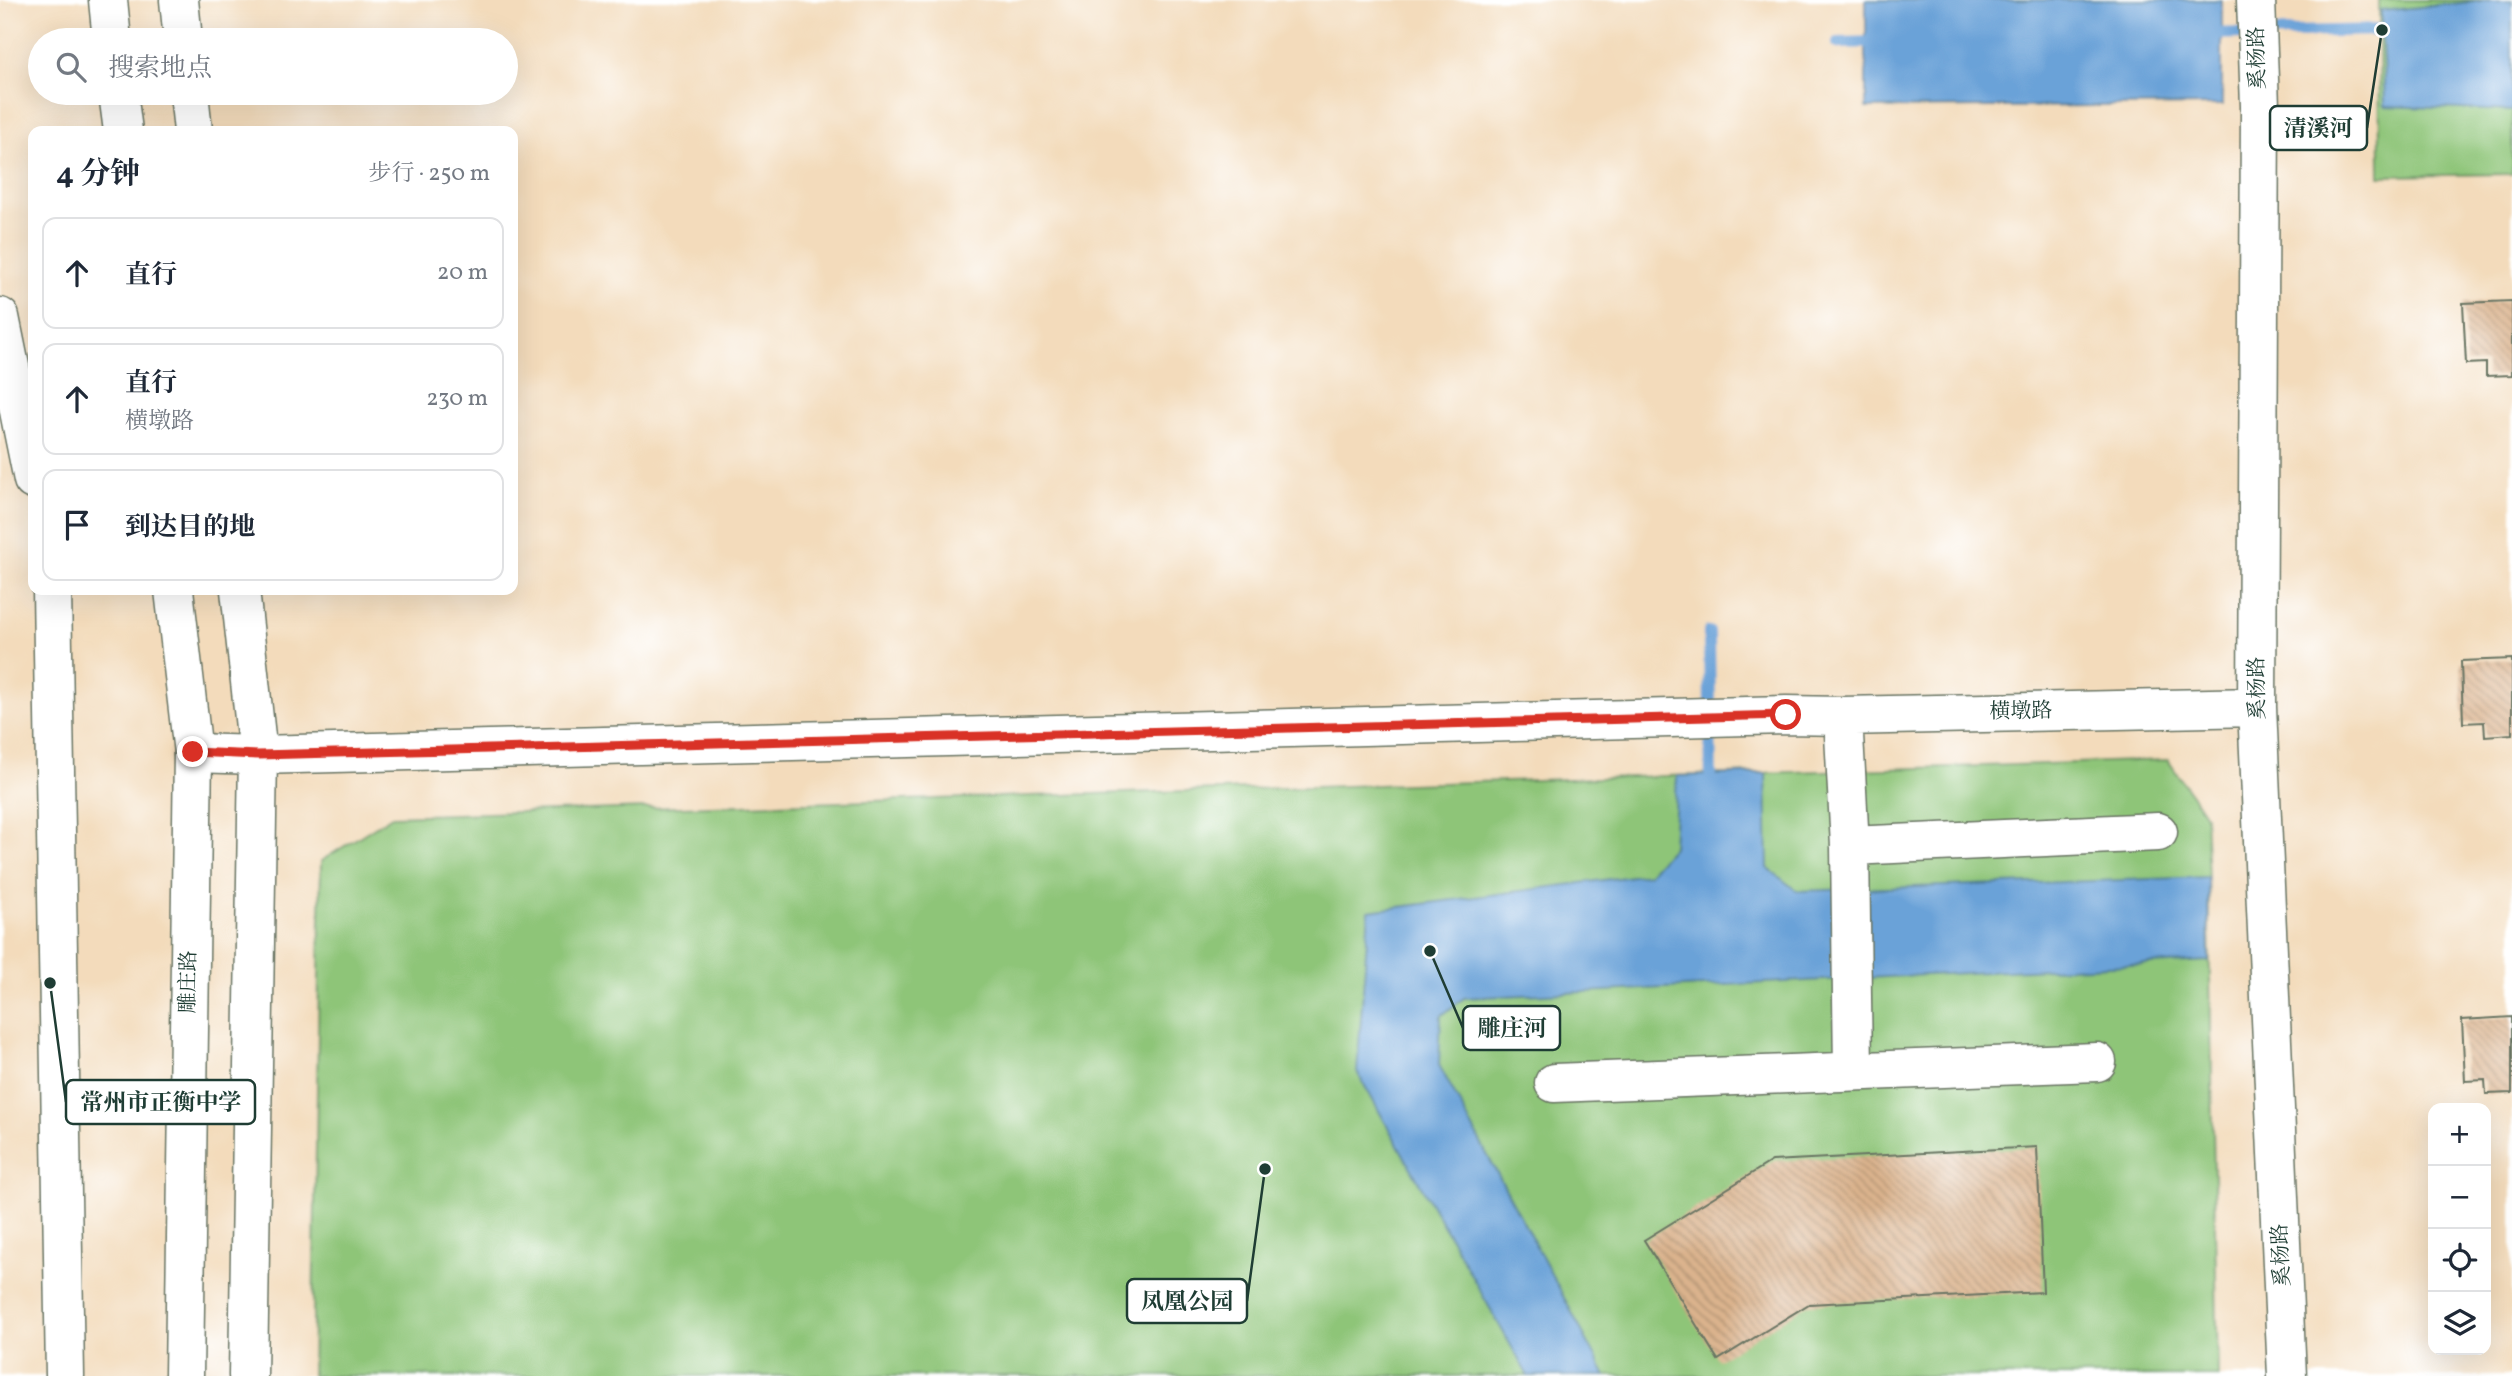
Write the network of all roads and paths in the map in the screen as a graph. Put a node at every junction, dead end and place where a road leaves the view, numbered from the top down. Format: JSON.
{"nodes":[{"id":1,"x":108,"y":0,"type":"edge"},
{"id":2,"x":179,"y":0,"type":"edge"},
{"id":3,"x":2256,"y":0,"type":"edge"},
{"id":4,"x":112,"y":28,"type":"edge"},
{"id":5,"x":182,"y":28,"type":"edge"},
{"id":6,"x":120,"y":105,"type":"edge"},
{"id":7,"x":190,"y":105,"type":"edge"},
{"id":8,"x":122,"y":126,"type":"edge"},
{"id":9,"x":192,"y":126,"type":"edge"},
{"id":10,"x":0,"y":317,"type":"edge"},
{"id":11,"x":28,"y":455,"type":"edge"},
{"id":12,"x":52,"y":595,"type":"edge"},
{"id":13,"x":175,"y":595,"type":"edge"},
{"id":14,"x":241,"y":595,"type":"edge"},
{"id":15,"x":2257,"y":707,"type":"junction"},
{"id":16,"x":1843,"y":716,"type":"junction"},
{"id":17,"x":193,"y":752,"type":"junction"},
{"id":18,"x":258,"y":755,"type":"junction"},
{"id":19,"x":2158,"y":832,"type":"dead end"},
{"id":20,"x":1850,"y":846,"type":"junction"},
{"id":21,"x":2097,"y":1062,"type":"dead end"},
{"id":22,"x":1853,"y":1071,"type":"junction"},
{"id":23,"x":1553,"y":1083,"type":"dead end"},
{"id":24,"x":65,"y":1376,"type":"edge"},
{"id":25,"x":184,"y":1376,"type":"edge"},
{"id":26,"x":248,"y":1376,"type":"edge"},
{"id":27,"x":2287,"y":1376,"type":"edge"}],
"edges":[{"from":1,"to":4,"type":"street"},
{"from":2,"to":5,"type":"street"},
{"from":3,"to":15,"type":"street","name":"奚杨路"},
{"from":6,"to":8,"type":"street"},
{"from":7,"to":9,"type":"street"},
{"from":10,"to":11,"type":"street"},
{"from":12,"to":24,"type":"street"},
{"from":13,"to":17,"type":"street","name":"雕庄路"},
{"from":14,"to":18,"type":"street"},
{"from":15,"to":16,"type":"street","name":"横墩路"},
{"from":15,"to":27,"type":"street","name":"奚杨路"},
{"from":16,"to":18,"type":"street","name":"横墩路"},
{"from":16,"to":20,"type":"street"},
{"from":17,"to":18,"type":"street"},
{"from":17,"to":25,"type":"street","name":"雕庄路"},
{"from":18,"to":26,"type":"street"},
{"from":19,"to":20,"type":"street"},
{"from":20,"to":22,"type":"street"},
{"from":21,"to":22,"type":"street"},
{"from":22,"to":23,"type":"street"}]}
